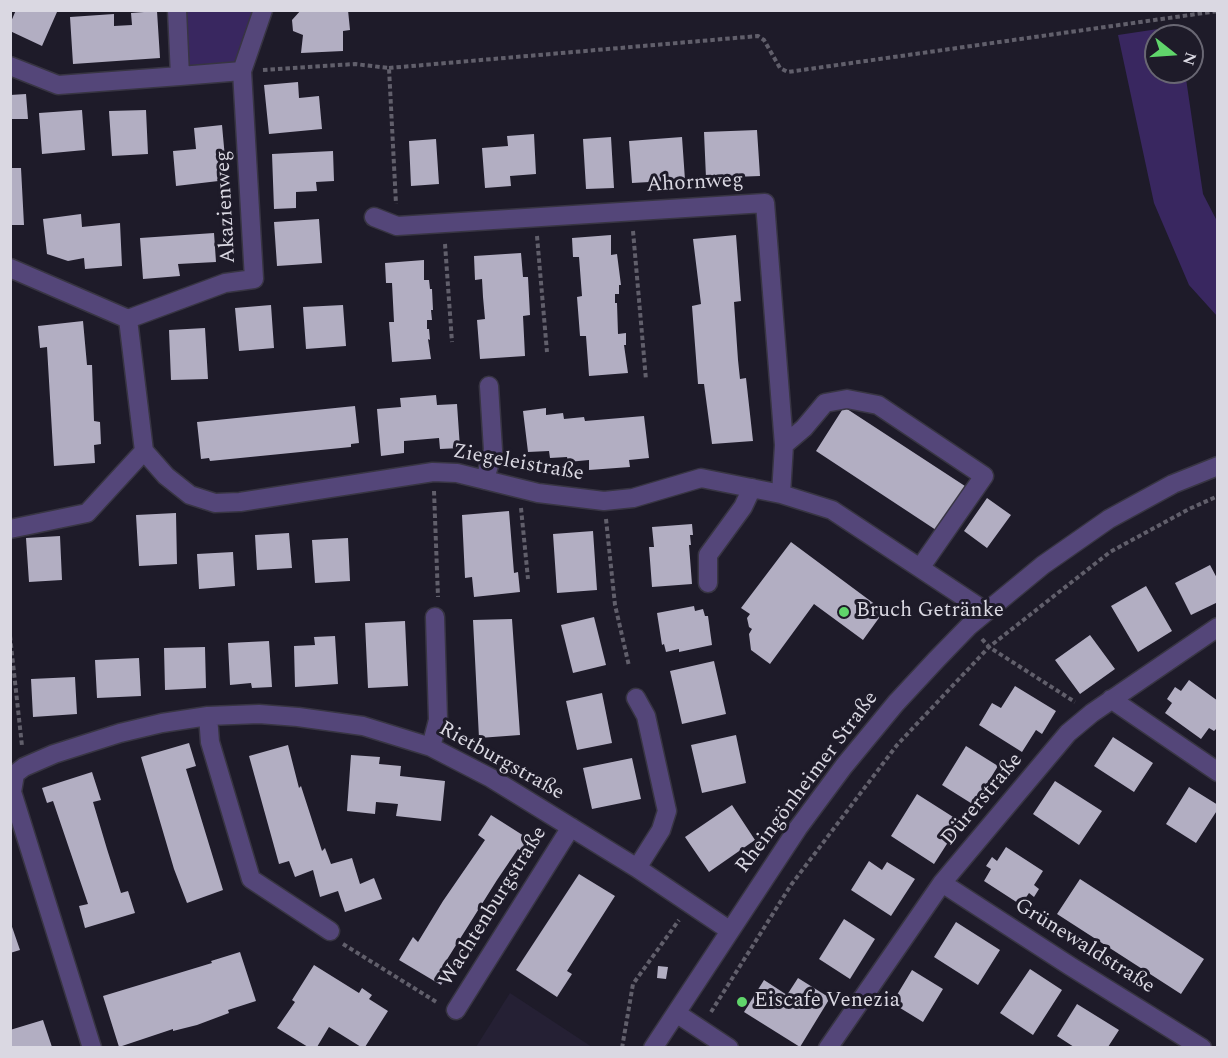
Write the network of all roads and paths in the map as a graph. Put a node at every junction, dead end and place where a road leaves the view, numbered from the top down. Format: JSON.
{"nodes":[{"id":1,"x":177,"y":10,"type":"edge"},
{"id":2,"x":263,"y":10,"type":"edge"},
{"id":3,"x":1218,"y":11,"type":"edge"},
{"id":4,"x":10,"y":66,"type":"edge"},
{"id":5,"x":389,"y":68,"type":"junction"},
{"id":6,"x":242,"y":71,"type":"junction"},
{"id":7,"x":180,"y":76,"type":"junction"},
{"id":8,"x":631,"y":210,"type":"junction"},
{"id":9,"x":535,"y":216,"type":"junction"},
{"id":10,"x":374,"y":217,"type":"dead end"},
{"id":11,"x":444,"y":222,"type":"junction"},
{"id":12,"x":397,"y":226,"type":"junction"},
{"id":13,"x":10,"y":268,"type":"edge"},
{"id":14,"x":128,"y":319,"type":"junction"},
{"id":15,"x":452,"y":342,"type":"dead end"},
{"id":16,"x":547,"y":352,"type":"dead end"},
{"id":17,"x":646,"y":380,"type":"dead end"},
{"id":18,"x":489,"y":386,"type":"dead end"},
{"id":19,"x":784,"y":445,"type":"junction"},
{"id":20,"x":144,"y":451,"type":"junction"},
{"id":21,"x":1218,"y":466,"type":"edge"},
{"id":22,"x":433,"y":472,"type":"junction"},
{"id":23,"x":485,"y":480,"type":"junction"},
{"id":24,"x":752,"y":488,"type":"junction"},
{"id":25,"x":519,"y":489,"type":"junction"},
{"id":26,"x":781,"y":494,"type":"junction"},
{"id":27,"x":1218,"y":496,"type":"edge"},
{"id":28,"x":604,"y":501,"type":"junction"},
{"id":29,"x":10,"y":529,"type":"edge"},
{"id":30,"x":920,"y":568,"type":"junction"},
{"id":31,"x":528,"y":579,"type":"dead end"},
{"id":32,"x":708,"y":583,"type":"dead end"},
{"id":33,"x":986,"y":611,"type":"junction"},
{"id":34,"x":435,"y":617,"type":"joint"},
{"id":35,"x":969,"y":626,"type":"junction"},
{"id":36,"x":1218,"y":627,"type":"edge"},
{"id":37,"x":10,"y":636,"type":"edge"},
{"id":38,"x":989,"y":646,"type":"junction"},
{"id":39,"x":629,"y":666,"type":"dead end"},
{"id":40,"x":636,"y":698,"type":"dead end"},
{"id":41,"x":1111,"y":699,"type":"junction"},
{"id":42,"x":1092,"y":713,"type":"junction"},
{"id":43,"x":208,"y":716,"type":"junction"},
{"id":44,"x":431,"y":747,"type":"junction"},
{"id":45,"x":24,"y":766,"type":"junction"},
{"id":46,"x":1218,"y":772,"type":"edge"},
{"id":47,"x":571,"y":827,"type":"junction"},
{"id":48,"x":18,"y":840,"type":"edge"},
{"id":49,"x":637,"y":868,"type":"junction"},
{"id":50,"x":942,"y":883,"type":"junction"},
{"id":51,"x":690,"y":905,"type":"junction"},
{"id":52,"x":729,"y":930,"type":"junction"},
{"id":53,"x":330,"y":931,"type":"joint"},
{"id":54,"x":456,"y":1010,"type":"joint"},
{"id":55,"x":676,"y":1013,"type":"junction"},
{"id":56,"x":700,"y":1029,"type":"junction"},
{"id":57,"x":92,"y":1047,"type":"edge"},
{"id":58,"x":622,"y":1047,"type":"edge"},
{"id":59,"x":653,"y":1047,"type":"edge"},
{"id":60,"x":729,"y":1047,"type":"edge"},
{"id":61,"x":828,"y":1047,"type":"edge"},
{"id":62,"x":1202,"y":1047,"type":"edge"}],
"edges":[{"from":1,"to":7,"type":"street"},
{"from":2,"to":6,"type":"street","name":"Akazienweg"},
{"from":3,"to":5,"type":"path"},
{"from":4,"to":7,"type":"street"},
{"from":5,"to":6,"type":"path"},
{"from":5,"to":12,"type":"path"},
{"from":6,"to":7,"type":"street"},
{"from":6,"to":14,"type":"street","name":"Akazienweg"},
{"from":8,"to":9,"type":"street","name":"Ahornweg"},
{"from":8,"to":17,"type":"path"},
{"from":8,"to":19,"type":"street","name":"Ahornweg"},
{"from":9,"to":11,"type":"street","name":"Ahornweg"},
{"from":9,"to":16,"type":"path"},
{"from":10,"to":12,"type":"street","name":"Ahornweg"},
{"from":11,"to":12,"type":"street","name":"Ahornweg"},
{"from":11,"to":15,"type":"path"},
{"from":13,"to":14,"type":"street"},
{"from":14,"to":20,"type":"street"},
{"from":18,"to":23,"type":"street"},
{"from":19,"to":26,"type":"street","name":"Ahornweg"},
{"from":19,"to":30,"type":"street"},
{"from":20,"to":22,"type":"street","name":"Ziegeleistraße"},
{"from":20,"to":29,"type":"street"},
{"from":21,"to":33,"type":"street","name":"Rheingönheimer Straße"},
{"from":22,"to":23,"type":"street","name":"Ziegeleistraße"},
{"from":22,"to":34,"type":"path"},
{"from":23,"to":25,"type":"street","name":"Ziegeleistraße"},
{"from":24,"to":26,"type":"street","name":"Ziegeleistraße"},
{"from":24,"to":28,"type":"street","name":"Ziegeleistraße"},
{"from":24,"to":32,"type":"street"},
{"from":25,"to":28,"type":"street","name":"Ziegeleistraße"},
{"from":25,"to":31,"type":"path"},
{"from":26,"to":30,"type":"street","name":"Ziegeleistraße"},
{"from":27,"to":38,"type":"path"},
{"from":28,"to":39,"type":"path"},
{"from":30,"to":33,"type":"street","name":"Ziegeleistraße"},
{"from":33,"to":35,"type":"street","name":"Rheingönheimer Straße"},
{"from":34,"to":44,"type":"street"},
{"from":35,"to":38,"type":"path"},
{"from":35,"to":52,"type":"street","name":"Rheingönheimer Straße"},
{"from":36,"to":41,"type":"street","name":"Dürerstraße"},
{"from":37,"to":45,"type":"path"},
{"from":38,"to":42,"type":"path"},
{"from":38,"to":56,"type":"path"},
{"from":40,"to":49,"type":"street"},
{"from":41,"to":42,"type":"street","name":"Dürerstraße"},
{"from":41,"to":46,"type":"street"},
{"from":42,"to":50,"type":"street","name":"Dürerstraße"},
{"from":43,"to":44,"type":"street","name":"Rietburgstraße"},
{"from":43,"to":45,"type":"street","name":"Rietburgstraße"},
{"from":43,"to":53,"type":"street"},
{"from":44,"to":47,"type":"street","name":"Rietburgstraße"},
{"from":45,"to":48,"type":"street"},
{"from":47,"to":49,"type":"street","name":"Rietburgstraße"},
{"from":47,"to":54,"type":"street","name":"Wachtenburgstraße"},
{"from":48,"to":57,"type":"street"},
{"from":49,"to":51,"type":"street","name":"Rietburgstraße"},
{"from":50,"to":61,"type":"street","name":"Dürerstraße"},
{"from":50,"to":62,"type":"street","name":"Grünewaldstraße"},
{"from":51,"to":52,"type":"street","name":"Rietburgstraße"},
{"from":51,"to":58,"type":"path"},
{"from":52,"to":55,"type":"street","name":"Rheingönheimer Straße"},
{"from":53,"to":54,"type":"path"},
{"from":55,"to":56,"type":"street"},
{"from":55,"to":59,"type":"street","name":"Rheingönheimer Straße"},
{"from":56,"to":60,"type":"street"}]}
